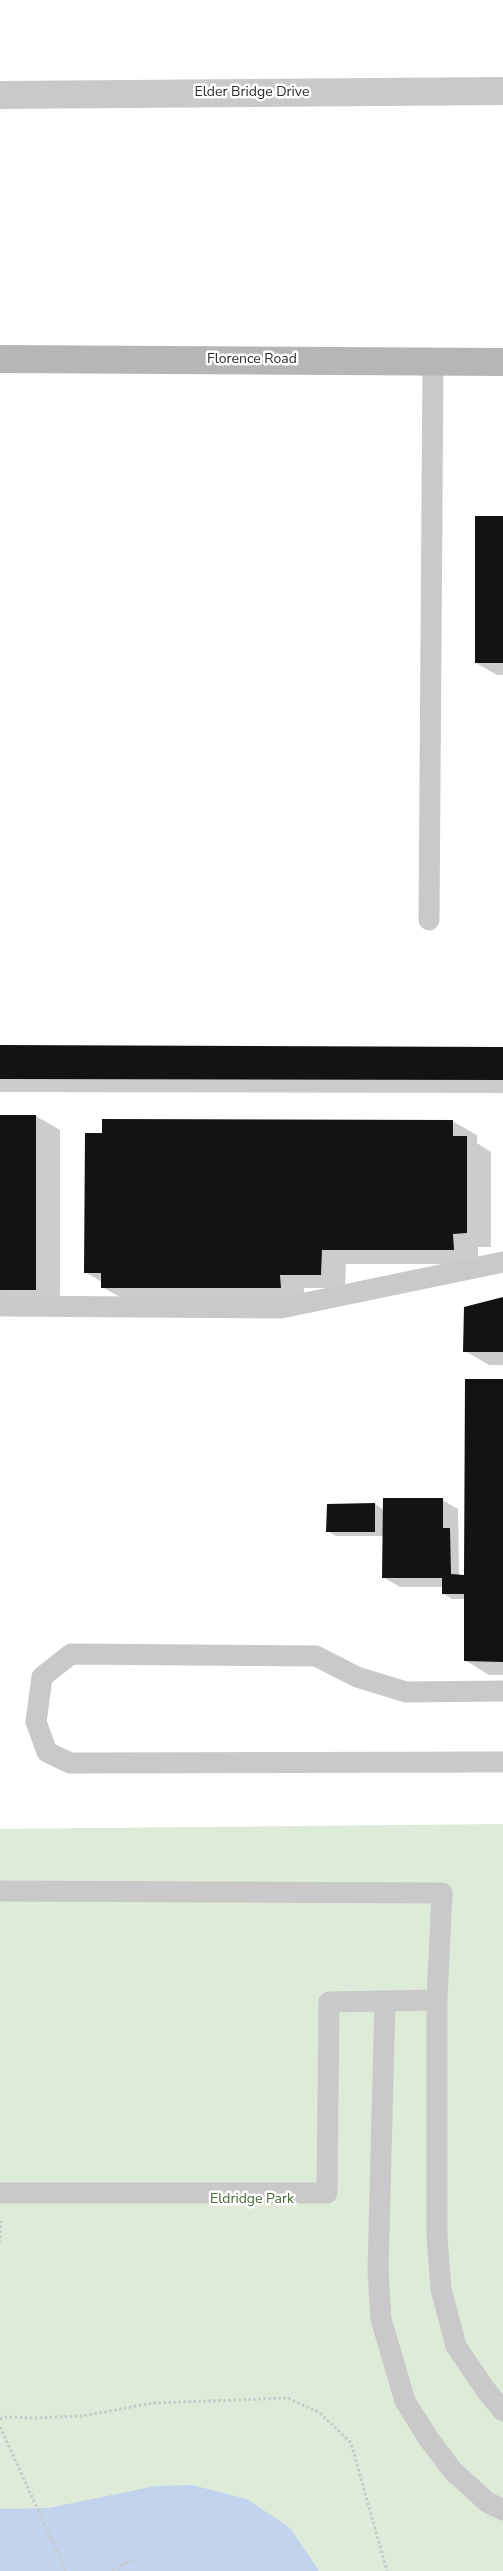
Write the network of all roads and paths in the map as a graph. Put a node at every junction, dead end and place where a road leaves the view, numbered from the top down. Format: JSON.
{"nodes":[{"id":1,"x":503,"y":91,"type":"edge"},
{"id":2,"x":0,"y":95,"type":"edge"},
{"id":3,"x":0,"y":359,"type":"edge"},
{"id":4,"x":433,"y":362,"type":"junction"},
{"id":5,"x":503,"y":362,"type":"edge"},
{"id":6,"x":429,"y":920,"type":"dead end"},
{"id":7,"x":503,"y":1262,"type":"edge"},
{"id":8,"x":0,"y":1306,"type":"edge"},
{"id":9,"x":503,"y":1691,"type":"edge"},
{"id":10,"x":503,"y":1762,"type":"edge"},
{"id":11,"x":0,"y":1890,"type":"edge"},
{"id":12,"x":438,"y":2000,"type":"junction"},
{"id":13,"x":385,"y":2001,"type":"junction"},
{"id":14,"x":0,"y":2193,"type":"edge"},
{"id":15,"x":503,"y":2411,"type":"edge"},
{"id":16,"x":0,"y":2419,"type":"edge"},
{"id":17,"x":0,"y":2427,"type":"edge"},
{"id":18,"x":503,"y":2510,"type":"edge"},
{"id":19,"x":132,"y":2560,"type":"dead end"},
{"id":20,"x":66,"y":2571,"type":"edge"},
{"id":21,"x":112,"y":2571,"type":"edge"},
{"id":22,"x":387,"y":2571,"type":"edge"}],
"edges":[{"from":1,"to":2,"type":"street","name":"Elder Bridge Drive"},
{"from":3,"to":4,"type":"street","name":"Florence Road"},
{"from":4,"to":5,"type":"street","name":"Florence Road"},
{"from":4,"to":6,"type":"lane"},
{"from":7,"to":8,"type":"lane"},
{"from":9,"to":10,"type":"lane"},
{"from":11,"to":12,"type":"lane"},
{"from":12,"to":13,"type":"lane"},
{"from":12,"to":15,"type":"lane"},
{"from":13,"to":14,"type":"lane"},
{"from":13,"to":18,"type":"lane"},
{"from":16,"to":22,"type":"path"},
{"from":17,"to":20,"type":"path"},
{"from":19,"to":21,"type":"path"}]}
